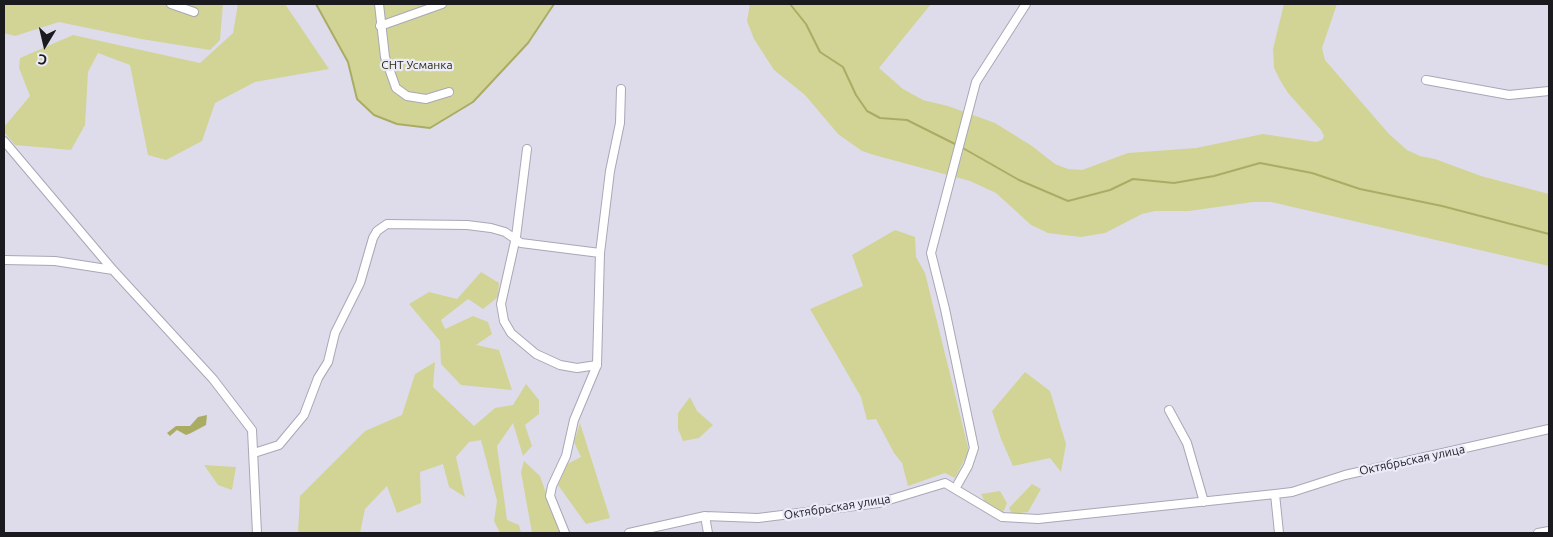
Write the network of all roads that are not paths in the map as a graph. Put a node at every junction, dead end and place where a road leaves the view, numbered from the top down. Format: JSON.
{"nodes":[{"id":1,"x":171,"y":4,"type":"edge"},
{"id":2,"x":379,"y":4,"type":"edge"},
{"id":3,"x":442,"y":4,"type":"edge"},
{"id":4,"x":1026,"y":4,"type":"edge"},
{"id":5,"x":194,"y":12,"type":"dead end"},
{"id":6,"x":380,"y":26,"type":"junction"},
{"id":7,"x":1426,"y":80,"type":"dead end"},
{"id":8,"x":621,"y":89,"type":"dead end"},
{"id":9,"x":1549,"y":91,"type":"edge"},
{"id":10,"x":449,"y":92,"type":"dead end"},
{"id":11,"x":4,"y":141,"type":"edge"},
{"id":12,"x":527,"y":149,"type":"dead end"},
{"id":13,"x":516,"y":238,"type":"junction"},
{"id":14,"x":600,"y":252,"type":"junction"},
{"id":15,"x":4,"y":260,"type":"edge"},
{"id":16,"x":113,"y":270,"type":"junction"},
{"id":17,"x":597,"y":365,"type":"junction"},
{"id":18,"x":1170,"y":410,"type":"dead end"},
{"id":19,"x":1549,"y":429,"type":"edge"},
{"id":20,"x":254,"y":452,"type":"junction"},
{"id":21,"x":955,"y":489,"type":"junction"},
{"id":22,"x":1275,"y":494,"type":"junction"},
{"id":23,"x":1204,"y":502,"type":"junction"},
{"id":24,"x":705,"y":516,"type":"junction"},
{"id":25,"x":1549,"y":531,"type":"edge"},
{"id":26,"x":257,"y":533,"type":"edge"},
{"id":27,"x":566,"y":533,"type":"edge"},
{"id":28,"x":629,"y":533,"type":"edge"},
{"id":29,"x":708,"y":533,"type":"edge"},
{"id":30,"x":1279,"y":533,"type":"edge"},
{"id":31,"x":1538,"y":533,"type":"edge"}],
"edges":[{"from":1,"to":5,"type":"street"},
{"from":2,"to":6,"type":"street"},
{"from":3,"to":6,"type":"street"},
{"from":4,"to":21,"type":"street"},
{"from":6,"to":10,"type":"street"},
{"from":7,"to":9,"type":"street"},
{"from":8,"to":14,"type":"street"},
{"from":11,"to":16,"type":"street"},
{"from":12,"to":13,"type":"street"},
{"from":13,"to":14,"type":"street"},
{"from":13,"to":17,"type":"street"},
{"from":13,"to":20,"type":"street"},
{"from":14,"to":17,"type":"street"},
{"from":15,"to":16,"type":"street"},
{"from":16,"to":20,"type":"street"},
{"from":17,"to":27,"type":"street"},
{"from":18,"to":23,"type":"street"},
{"from":19,"to":22,"type":"street","name":"Октябрьская улица"},
{"from":20,"to":26,"type":"street"},
{"from":21,"to":23,"type":"street","name":"Октябрьская улица"},
{"from":21,"to":24,"type":"street","name":"Октябрьская улица"},
{"from":22,"to":23,"type":"street","name":"Октябрьская улица"},
{"from":22,"to":30,"type":"street"},
{"from":24,"to":28,"type":"street","name":"Октябрьская улица"},
{"from":24,"to":29,"type":"street"},
{"from":25,"to":31,"type":"street"}]}
